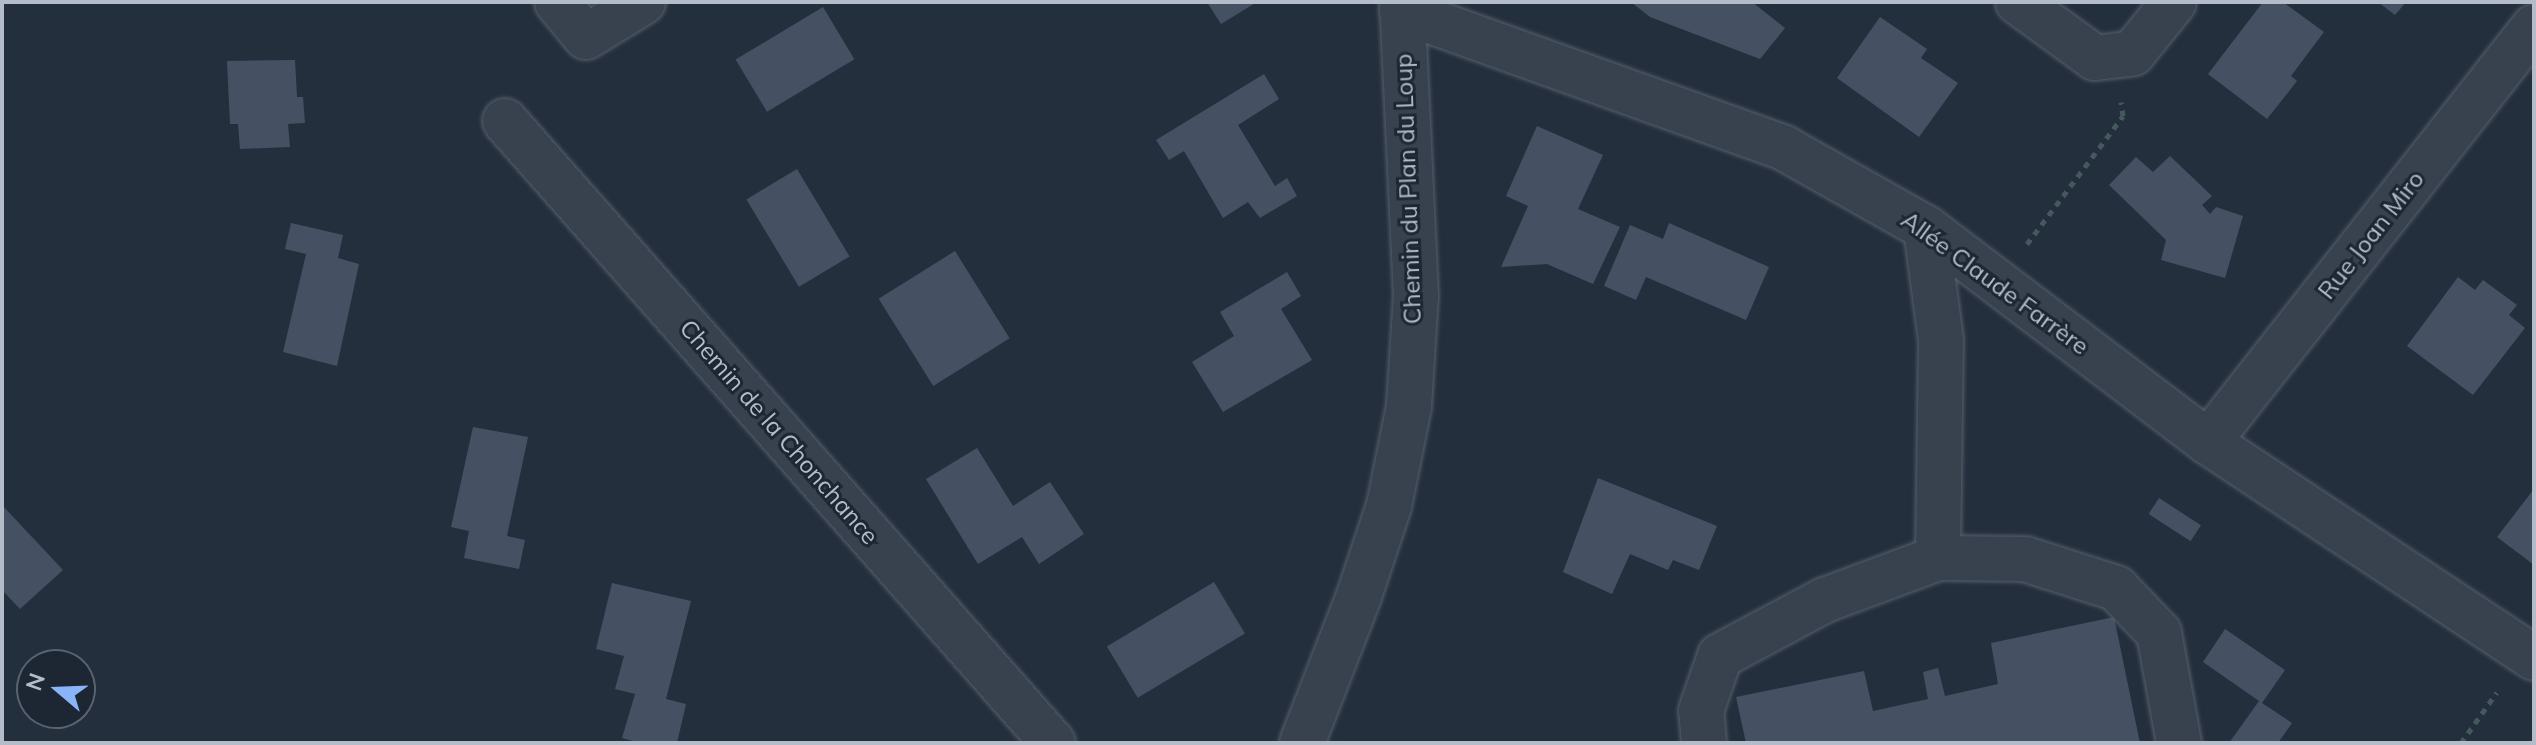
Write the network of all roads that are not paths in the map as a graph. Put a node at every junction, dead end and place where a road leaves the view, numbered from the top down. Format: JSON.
{"nodes":[{"id":1,"x":557,"y":2,"type":"edge"},
{"id":2,"x":643,"y":2,"type":"edge"},
{"id":3,"x":2018,"y":2,"type":"edge"},
{"id":4,"x":2174,"y":2,"type":"edge"},
{"id":5,"x":1402,"y":6,"type":"edge"},
{"id":6,"x":2534,"y":27,"type":"edge"},
{"id":7,"x":505,"y":121,"type":"dead end"},
{"id":8,"x":1926,"y":228,"type":"junction"},
{"id":9,"x":2208,"y":442,"type":"junction"},
{"id":10,"x":1938,"y":558,"type":"junction"},
{"id":11,"x":2530,"y":655,"type":"edge"},
{"id":12,"x":1053,"y":743,"type":"edge"},
{"id":13,"x":1302,"y":743,"type":"edge"},
{"id":14,"x":1704,"y":743,"type":"edge"},
{"id":15,"x":2179,"y":743,"type":"edge"}],
"edges":[{"from":1,"to":2,"type":"street"},
{"from":3,"to":4,"type":"street"},
{"from":5,"to":8,"type":"street","name":"Allée Claude Farrère"},
{"from":5,"to":13,"type":"street","name":"Chemin du Plan du Loup"},
{"from":6,"to":9,"type":"street","name":"Rue Joan Miro"},
{"from":7,"to":12,"type":"street","name":"Chemin de la Chonchance"},
{"from":8,"to":9,"type":"street","name":"Allée Claude Farrère"},
{"from":8,"to":10,"type":"street"},
{"from":9,"to":11,"type":"street","name":"Allée Claude Farrère"},
{"from":10,"to":14,"type":"street"},
{"from":10,"to":15,"type":"street"}]}
